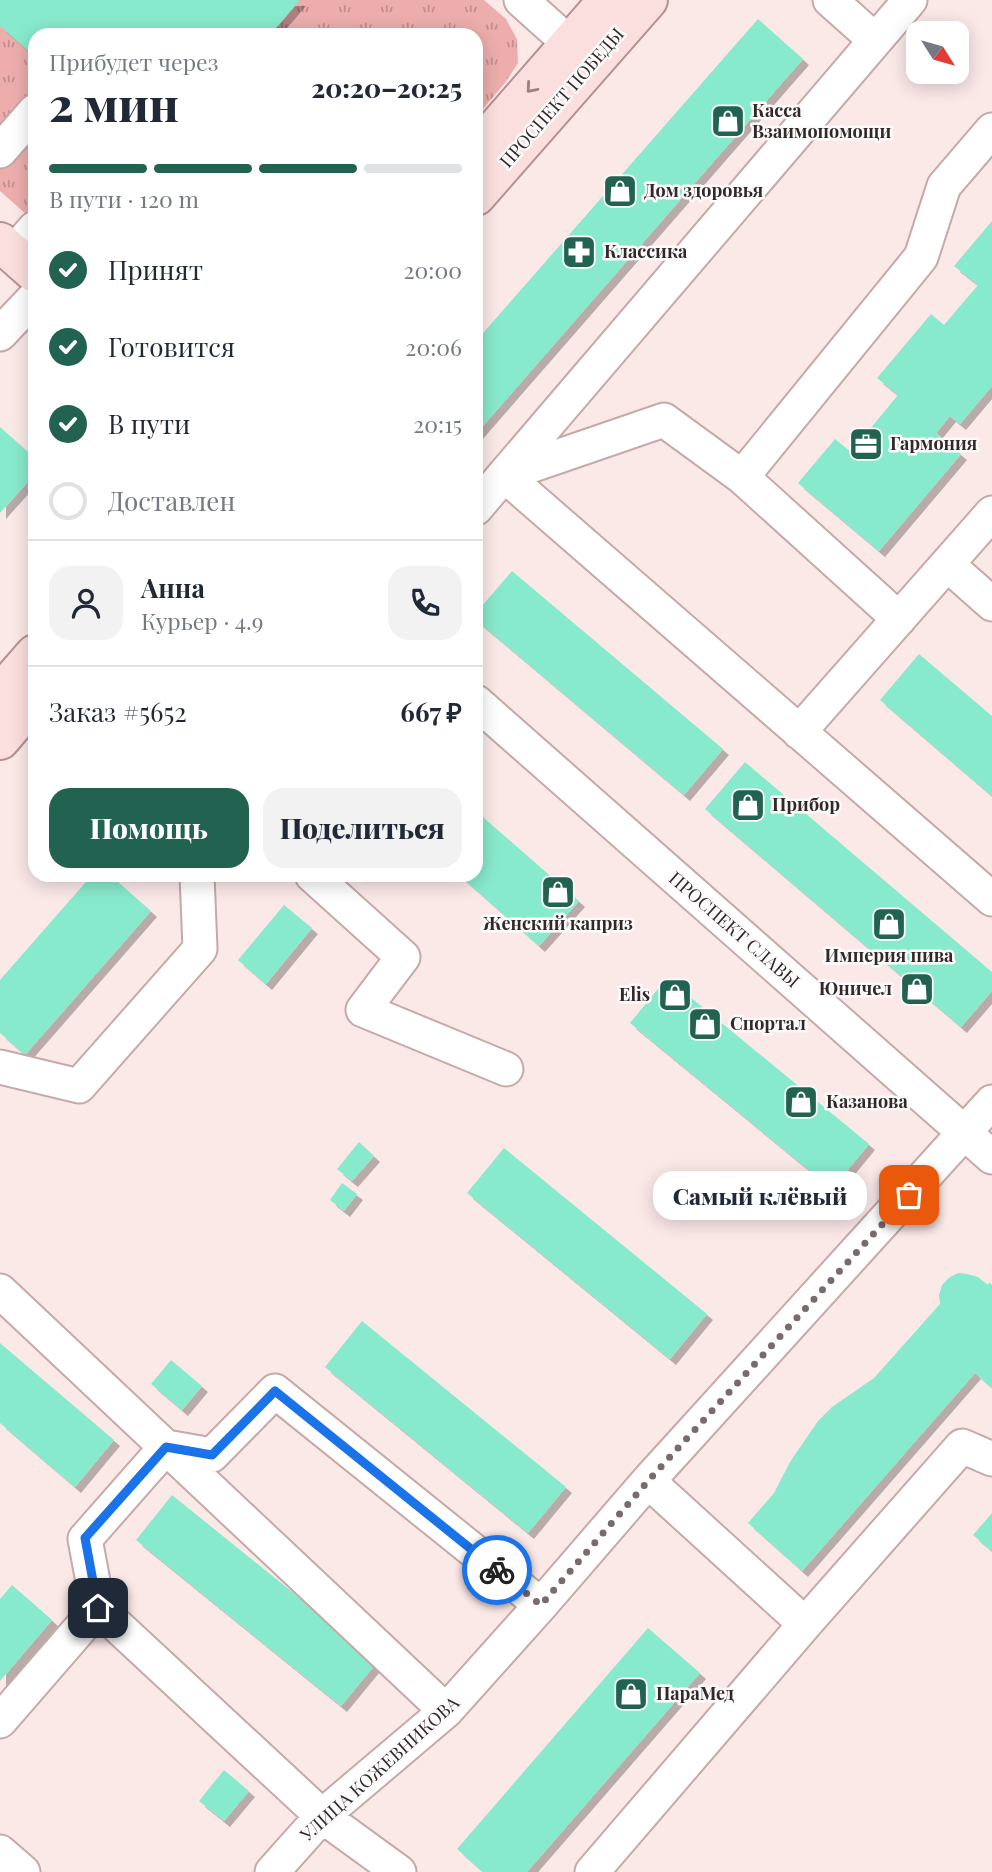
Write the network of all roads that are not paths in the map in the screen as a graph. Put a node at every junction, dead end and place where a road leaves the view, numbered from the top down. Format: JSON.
{"nodes":[{"id":1,"x":521,"y":0,"type":"edge"},
{"id":2,"x":608,"y":0,"type":"edge"},
{"id":3,"x":648,"y":0,"type":"edge"},
{"id":4,"x":830,"y":0,"type":"edge"},
{"id":5,"x":910,"y":0,"type":"edge"},
{"id":6,"x":875,"y":40,"type":"junction"},
{"id":7,"x":581,"y":53,"type":"junction"},
{"id":8,"x":28,"y":119,"type":"edge"},
{"id":9,"x":992,"y":130,"type":"edge"},
{"id":10,"x":483,"y":144,"type":"edge"},
{"id":11,"x":0,"y":151,"type":"edge"},
{"id":12,"x":483,"y":186,"type":"edge"},
{"id":13,"x":28,"y":304,"type":"edge"},
{"id":14,"x":0,"y":334,"type":"edge"},
{"id":15,"x":504,"y":475,"type":"junction"},
{"id":16,"x":742,"y":477,"type":"junction"},
{"id":17,"x":483,"y":500,"type":"edge"},
{"id":18,"x":992,"y":513,"type":"edge"},
{"id":19,"x":947,"y":565,"type":"junction"},
{"id":20,"x":992,"y":604,"type":"edge"},
{"id":21,"x":899,"y":619,"type":"junction"},
{"id":22,"x":28,"y":662,"type":"edge"},
{"id":23,"x":0,"y":694,"type":"edge"},
{"id":24,"x":28,"y":707,"type":"edge"},
{"id":25,"x":483,"y":708,"type":"edge"},
{"id":26,"x":799,"y":732,"type":"junction"},
{"id":27,"x":0,"y":740,"type":"edge"},
{"id":28,"x":197,"y":882,"type":"edge"},
{"id":29,"x":320,"y":882,"type":"edge"},
{"id":30,"x":992,"y":899,"type":"edge"},
{"id":31,"x":0,"y":1067,"type":"edge"},
{"id":32,"x":506,"y":1069,"type":"dead end"},
{"id":33,"x":992,"y":1102,"type":"edge"},
{"id":34,"x":965,"y":1133,"type":"junction"},
{"id":35,"x":992,"y":1157,"type":"edge"},
{"id":36,"x":0,"y":1291,"type":"edge"},
{"id":37,"x":166,"y":1447,"type":"junction"},
{"id":38,"x":992,"y":1459,"type":"edge"},
{"id":39,"x":648,"y":1481,"type":"junction"},
{"id":40,"x":541,"y":1605,"type":"junction"},
{"id":41,"x":98,"y":1608,"type":"junction"},
{"id":42,"x":805,"y":1624,"type":"junction"},
{"id":43,"x":446,"y":1711,"type":"junction"},
{"id":44,"x":0,"y":1721,"type":"edge"},
{"id":45,"x":322,"y":1816,"type":"junction"},
{"id":46,"x":0,"y":1852,"type":"edge"},
{"id":47,"x":23,"y":1872,"type":"edge"},
{"id":48,"x":272,"y":1872,"type":"edge"},
{"id":49,"x":400,"y":1872,"type":"edge"},
{"id":50,"x":592,"y":1872,"type":"edge"}],
"edges":[{"from":1,"to":7,"type":"street"},
{"from":2,"to":7,"type":"main road","name":"ПРОСПЕКТ ПОБЕДЫ"},
{"from":3,"to":7,"type":"main road","name":"ПРОСПЕКТ ПОБЕДЫ"},
{"from":4,"to":6,"type":"street"},
{"from":5,"to":6,"type":"street"},
{"from":6,"to":15,"type":"street"},
{"from":7,"to":10,"type":"main road","name":"ПРОСПЕКТ ПОБЕДЫ","one_way":true},
{"from":7,"to":12,"type":"main road","name":"ПРОСПЕКТ ПОБЕДЫ"},
{"from":8,"to":11,"type":"street"},
{"from":9,"to":16,"type":"street"},
{"from":13,"to":14,"type":"street"},
{"from":15,"to":16,"type":"street"},
{"from":15,"to":17,"type":"street"},
{"from":15,"to":26,"type":"street"},
{"from":16,"to":21,"type":"street"},
{"from":18,"to":19,"type":"street"},
{"from":19,"to":20,"type":"street"},
{"from":19,"to":21,"type":"street"},
{"from":21,"to":26,"type":"street"},
{"from":22,"to":23,"type":"main road"},
{"from":24,"to":27,"type":"main road"},
{"from":25,"to":34,"type":"street","name":"ПРОСПЕКТ СЛАВЫ"},
{"from":26,"to":30,"type":"street"},
{"from":28,"to":31,"type":"street"},
{"from":29,"to":32,"type":"street"},
{"from":33,"to":34,"type":"street","name":"УЛИЦА КОЖЕВНИКОВА"},
{"from":34,"to":35,"type":"street","name":"ПРОСПЕКТ СЛАВЫ"},
{"from":34,"to":39,"type":"street","name":"УЛИЦА КОЖЕВНИКОВА"},
{"from":36,"to":37,"type":"street"},
{"from":37,"to":40,"type":"street"},
{"from":37,"to":41,"type":"street"},
{"from":37,"to":43,"type":"street"},
{"from":38,"to":42,"type":"street"},
{"from":39,"to":40,"type":"street","name":"УЛИЦА КОЖЕВНИКОВА"},
{"from":39,"to":42,"type":"street"},
{"from":40,"to":43,"type":"street","name":"УЛИЦА КОЖЕВНИКОВА"},
{"from":41,"to":44,"type":"street"},
{"from":41,"to":45,"type":"street"},
{"from":42,"to":50,"type":"street"},
{"from":43,"to":45,"type":"street","name":"УЛИЦА КОЖЕВНИКОВА"},
{"from":45,"to":48,"type":"street","name":"УЛИЦА КОЖЕВНИКОВА"},
{"from":45,"to":49,"type":"street"},
{"from":46,"to":47,"type":"street"}]}
